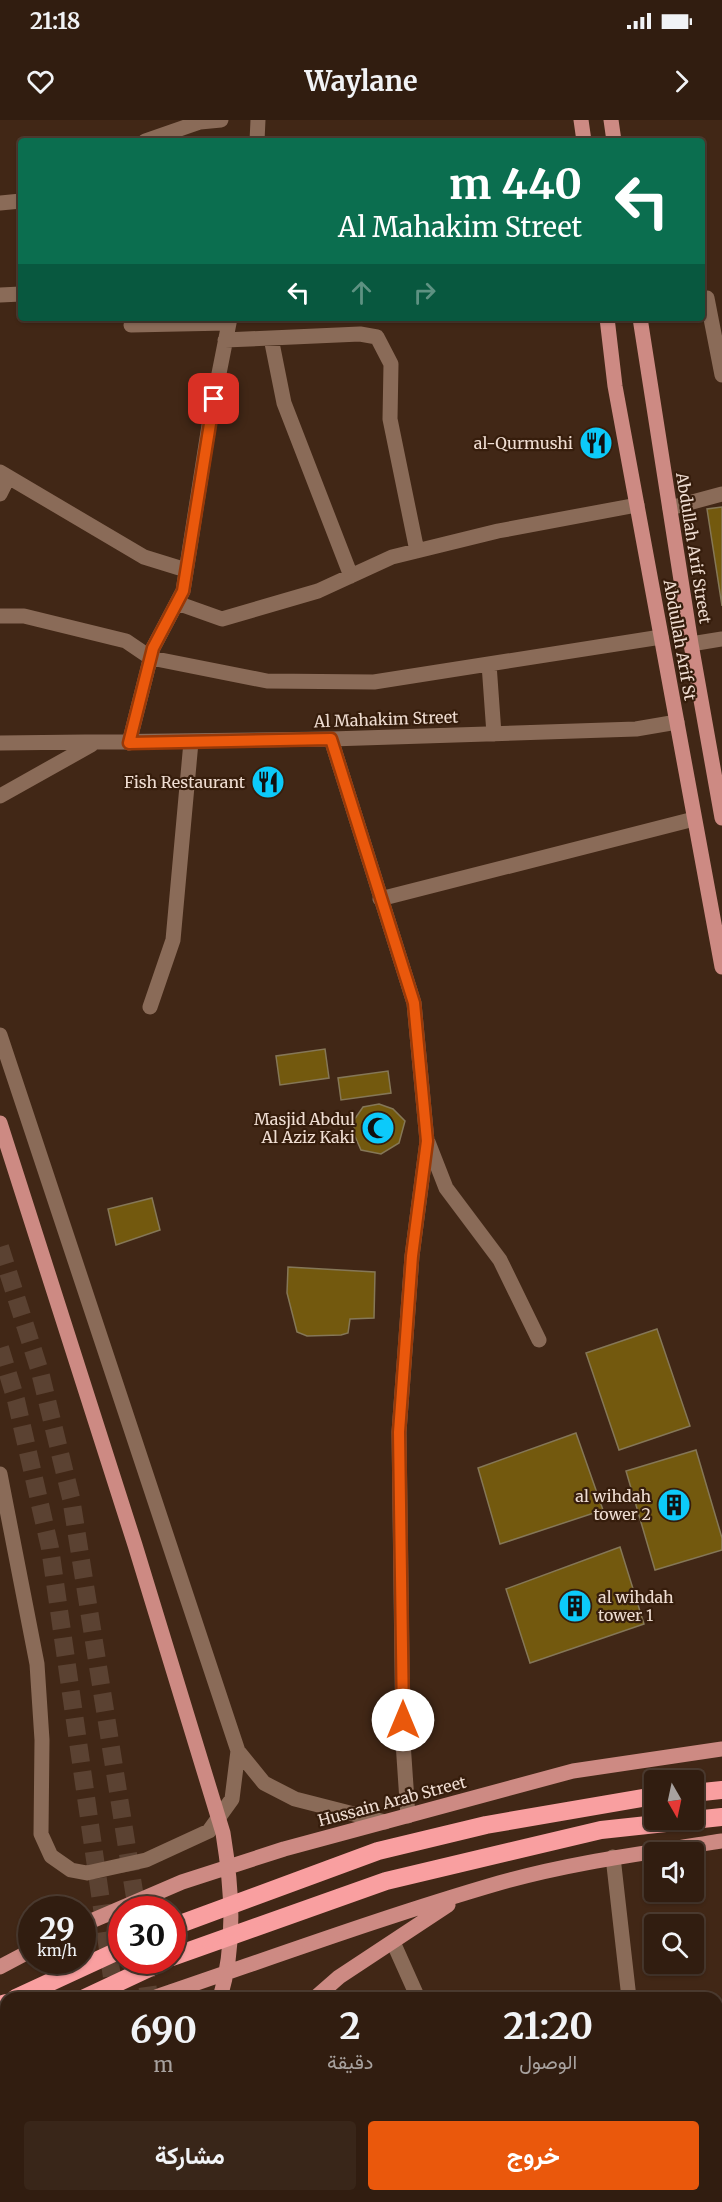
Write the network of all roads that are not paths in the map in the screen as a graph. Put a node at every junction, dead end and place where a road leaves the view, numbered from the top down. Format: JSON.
{"nodes":[{"id":1,"x":221,"y":120,"type":"edge"},
{"id":2,"x":258,"y":120,"type":"edge"},
{"id":3,"x":581,"y":120,"type":"edge"},
{"id":4,"x":611,"y":120,"type":"edge"},
{"id":5,"x":200,"y":121,"type":"edge"},
{"id":6,"x":153,"y":138,"type":"edge"},
{"id":7,"x":257,"y":138,"type":"edge"},
{"id":8,"x":584,"y":138,"type":"edge"},
{"id":9,"x":614,"y":138,"type":"edge"},
{"id":10,"x":18,"y":201,"type":"edge"},
{"id":11,"x":0,"y":203,"type":"edge"},
{"id":12,"x":18,"y":294,"type":"edge"},
{"id":13,"x":722,"y":294,"type":"edge"},
{"id":14,"x":0,"y":295,"type":"edge"},
{"id":15,"x":705,"y":299,"type":"edge"},
{"id":16,"x":705,"y":303,"type":"edge"},
{"id":17,"x":210,"y":321,"type":"edge"},
{"id":18,"x":229,"y":321,"type":"edge"},
{"id":19,"x":607,"y":321,"type":"edge"},
{"id":20,"x":640,"y":321,"type":"edge"},
{"id":21,"x":132,"y":325,"type":"dead end"},
{"id":22,"x":270,"y":338,"type":"junction"},
{"id":23,"x":225,"y":340,"type":"junction"},
{"id":24,"x":722,"y":375,"type":"edge"},
{"id":25,"x":4,"y":475,"type":"edge"},
{"id":26,"x":0,"y":494,"type":"edge"},
{"id":27,"x":722,"y":494,"type":"edge"},
{"id":28,"x":637,"y":505,"type":"junction"},
{"id":29,"x":670,"y":508,"type":"junction"},
{"id":30,"x":417,"y":551,"type":"junction"},
{"id":31,"x":186,"y":570,"type":"junction"},
{"id":32,"x":351,"y":576,"type":"junction"},
{"id":33,"x":177,"y":603,"type":"junction"},
{"id":34,"x":0,"y":616,"type":"edge"},
{"id":35,"x":722,"y":639,"type":"edge"},
{"id":36,"x":662,"y":643,"type":"junction"},
{"id":37,"x":691,"y":644,"type":"junction"},
{"id":38,"x":151,"y":658,"type":"junction"},
{"id":39,"x":489,"y":664,"type":"junction"},
{"id":40,"x":677,"y":722,"type":"junction"},
{"id":41,"x":494,"y":734,"type":"junction"},
{"id":42,"x":331,"y":739,"type":"junction"},
{"id":43,"x":191,"y":742,"type":"junction"},
{"id":44,"x":0,"y":743,"type":"edge"},
{"id":45,"x":95,"y":743,"type":"junction"},
{"id":46,"x":129,"y":743,"type":"junction"},
{"id":47,"x":0,"y":796,"type":"edge"},
{"id":48,"x":721,"y":812,"type":"edge"},
{"id":49,"x":694,"y":819,"type":"junction"},
{"id":50,"x":380,"y":899,"type":"junction"},
{"id":51,"x":722,"y":967,"type":"edge"},
{"id":52,"x":150,"y":1007,"type":"dead end"},
{"id":53,"x":0,"y":1035,"type":"edge"},
{"id":54,"x":0,"y":1123,"type":"edge"},
{"id":55,"x":427,"y":1141,"type":"junction"},
{"id":56,"x":539,"y":1340,"type":"dead end"},
{"id":57,"x":0,"y":1474,"type":"edge"},
{"id":58,"x":722,"y":1749,"type":"edge"},
{"id":59,"x":238,"y":1751,"type":"junction"},
{"id":60,"x":722,"y":1790,"type":"edge"},
{"id":61,"x":704,"y":1792,"type":"edge"},
{"id":62,"x":644,"y":1797,"type":"edge"},
{"id":63,"x":408,"y":1816,"type":"junction"},
{"id":64,"x":722,"y":1817,"type":"edge"},
{"id":65,"x":385,"y":1822,"type":"junction"},
{"id":66,"x":722,"y":1841,"type":"edge"},
{"id":67,"x":613,"y":1857,"type":"junction"},
{"id":68,"x":463,"y":1895,"type":"junction"},
{"id":69,"x":96,"y":1918,"type":"edge"},
{"id":70,"x":186,"y":1922,"type":"edge"},
{"id":71,"x":393,"y":1942,"type":"junction"},
{"id":72,"x":186,"y":1952,"type":"edge"},
{"id":73,"x":108,"y":1955,"type":"edge"},
{"id":74,"x":18,"y":1957,"type":"edge"},
{"id":75,"x":0,"y":1966,"type":"edge"},
{"id":76,"x":136,"y":1974,"type":"edge"},
{"id":77,"x":29,"y":1992,"type":"edge"},
{"id":78,"x":98,"y":1992,"type":"edge"},
{"id":79,"x":170,"y":1992,"type":"edge"},
{"id":80,"x":221,"y":1992,"type":"edge"},
{"id":81,"x":322,"y":1992,"type":"edge"},
{"id":82,"x":415,"y":1992,"type":"edge"},
{"id":83,"x":628,"y":1992,"type":"edge"}],
"edges":[{"from":1,"to":5,"type":"street"},
{"from":2,"to":7,"type":"street"},
{"from":3,"to":8,"type":"main road"},
{"from":4,"to":9,"type":"main road"},
{"from":5,"to":6,"type":"street"},
{"from":10,"to":11,"type":"street"},
{"from":12,"to":14,"type":"street"},
{"from":13,"to":15,"type":"street"},
{"from":16,"to":24,"type":"street"},
{"from":17,"to":21,"type":"street"},
{"from":18,"to":23,"type":"street"},
{"from":19,"to":28,"type":"main road","name":"Abdullah Arif St"},
{"from":20,"to":29,"type":"main road","name":"Abdullah Arif Street"},
{"from":22,"to":23,"type":"street"},
{"from":22,"to":30,"type":"street"},
{"from":22,"to":32,"type":"street"},
{"from":23,"to":31,"type":"street"},
{"from":25,"to":26,"type":"street"},
{"from":25,"to":31,"type":"street"},
{"from":27,"to":29,"type":"street"},
{"from":28,"to":30,"type":"street"},
{"from":28,"to":36,"type":"main road","name":"Abdullah Arif St"},
{"from":29,"to":37,"type":"main road","name":"Abdullah Arif Street"},
{"from":30,"to":32,"type":"street"},
{"from":31,"to":33,"type":"street"},
{"from":32,"to":33,"type":"street"},
{"from":33,"to":38,"type":"street"},
{"from":34,"to":38,"type":"street"},
{"from":35,"to":37,"type":"street"},
{"from":36,"to":37,"type":"main road"},
{"from":36,"to":39,"type":"street"},
{"from":36,"to":40,"type":"main road","name":"Abdullah Arif St"},
{"from":37,"to":48,"type":"main road","name":"Abdullah Arif Street"},
{"from":38,"to":39,"type":"street"},
{"from":38,"to":46,"type":"street"},
{"from":39,"to":41,"type":"street"},
{"from":40,"to":41,"type":"street","name":"Al Mahakim Street"},
{"from":40,"to":49,"type":"main road","name":"Abdullah Arif St"},
{"from":41,"to":42,"type":"street","name":"Al Mahakim Street"},
{"from":42,"to":43,"type":"street","name":"Al Mahakim Street"},
{"from":42,"to":50,"type":"street"},
{"from":43,"to":46,"type":"street","name":"Al Mahakim Street"},
{"from":43,"to":52,"type":"street"},
{"from":44,"to":45,"type":"street","name":"Al Mahakim Street"},
{"from":45,"to":46,"type":"street","name":"Al Mahakim Street"},
{"from":45,"to":47,"type":"street"},
{"from":49,"to":50,"type":"street"},
{"from":49,"to":51,"type":"main road","name":"Abdullah Arif St"},
{"from":50,"to":55,"type":"street"},
{"from":53,"to":59,"type":"street"},
{"from":54,"to":80,"type":"main road"},
{"from":55,"to":56,"type":"street"},
{"from":55,"to":63,"type":"street"},
{"from":57,"to":59,"type":"street"},
{"from":58,"to":63,"type":"main road","name":"Hussain Arab Street"},
{"from":59,"to":65,"type":"street"},
{"from":60,"to":61,"type":"highway"},
{"from":62,"to":70,"type":"highway"},
{"from":63,"to":65,"type":"main road","name":"Hussain Arab Street"},
{"from":64,"to":72,"type":"highway"},
{"from":65,"to":69,"type":"main road","name":"Hussain Arab Street"},
{"from":66,"to":67,"type":"main road"},
{"from":67,"to":68,"type":"main road"},
{"from":67,"to":83,"type":"street"},
{"from":68,"to":71,"type":"main road"},
{"from":68,"to":79,"type":"main road"},
{"from":71,"to":81,"type":"main road"},
{"from":71,"to":82,"type":"street"},
{"from":73,"to":77,"type":"highway"},
{"from":74,"to":75,"type":"main road"},
{"from":76,"to":78,"type":"highway"}]}
